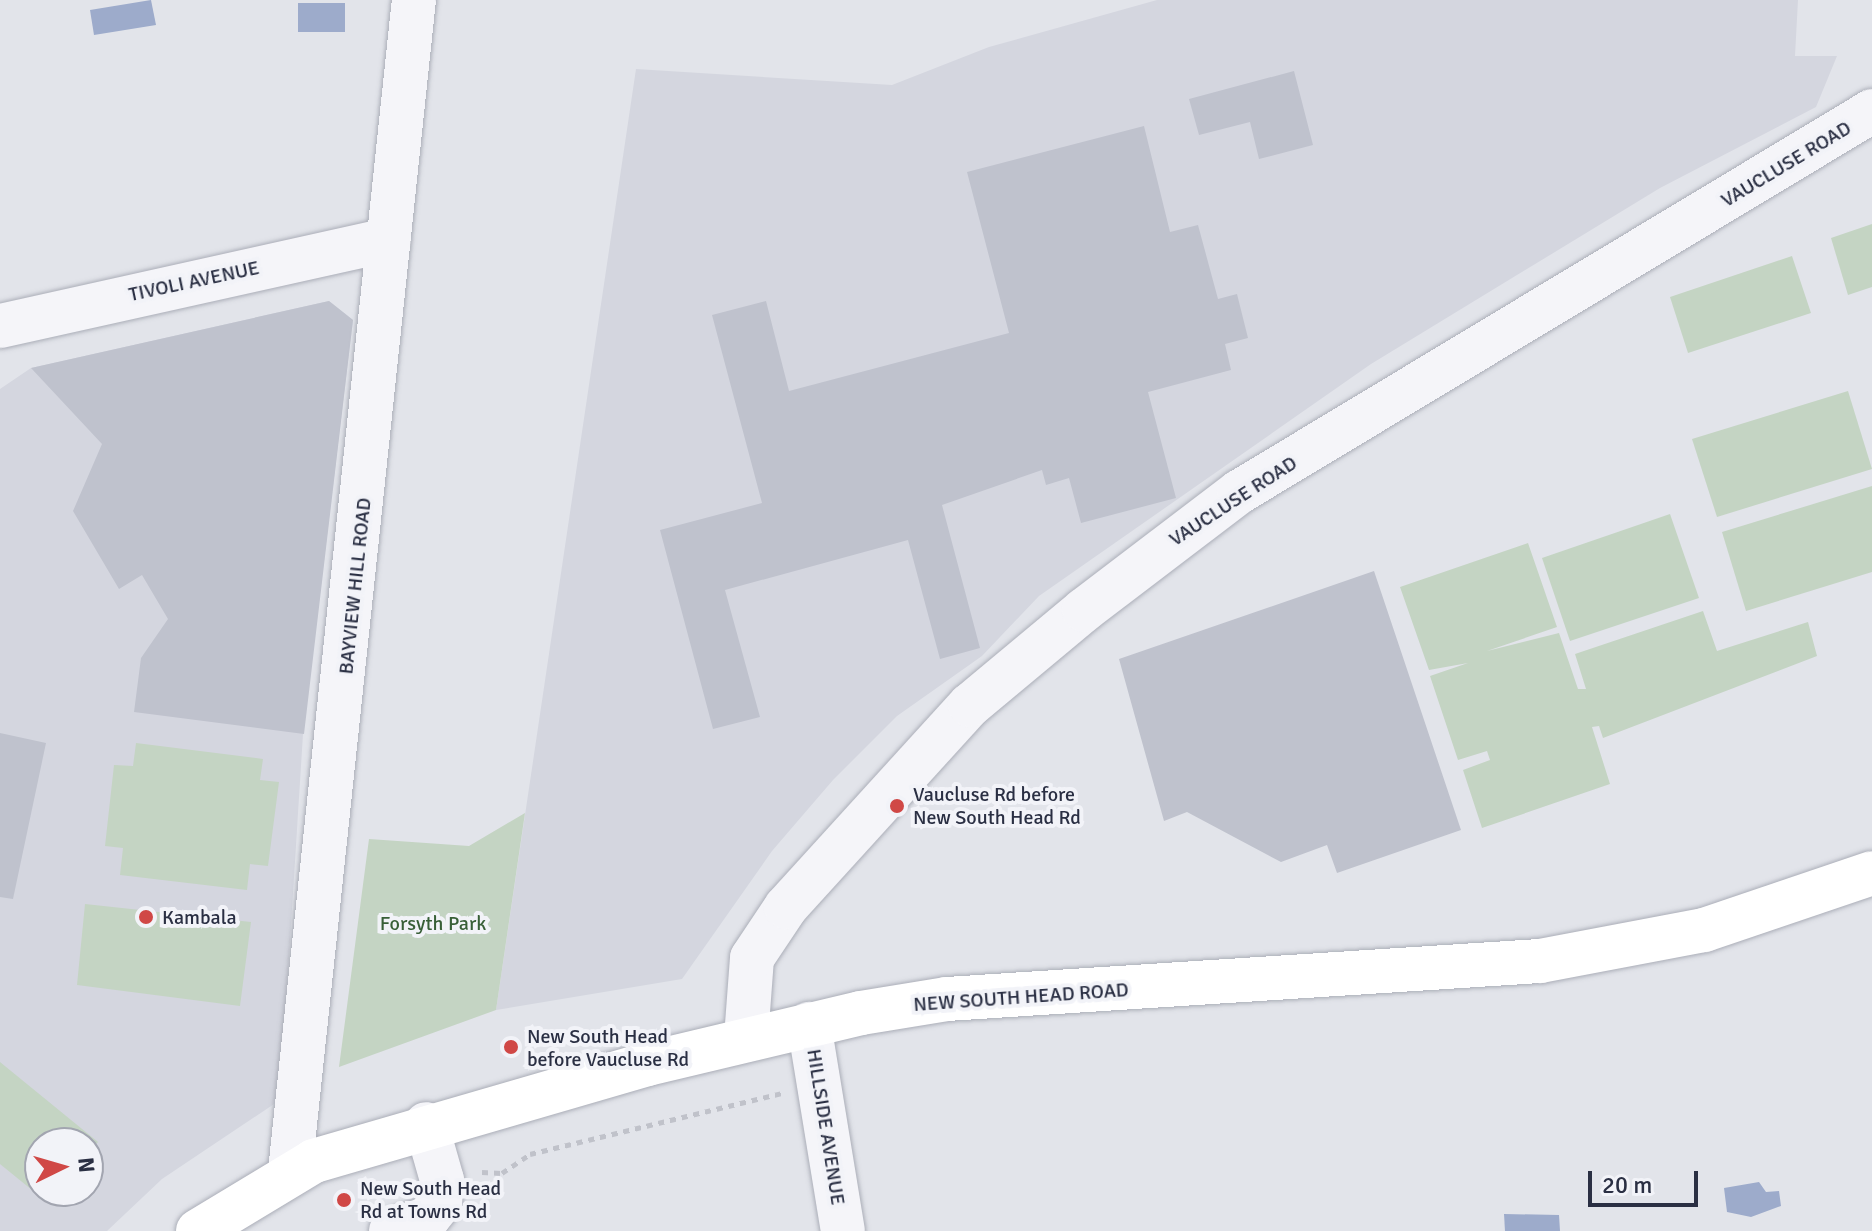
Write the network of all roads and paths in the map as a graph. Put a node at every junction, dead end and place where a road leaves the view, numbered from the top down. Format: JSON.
{"nodes":[{"id":1,"x":414,"y":0,"type":"edge"},
{"id":2,"x":1872,"y":111,"type":"edge"},
{"id":3,"x":389,"y":240,"type":"junction"},
{"id":4,"x":0,"y":326,"type":"edge"},
{"id":5,"x":1872,"y":873,"type":"edge"},
{"id":6,"x":809,"y":1024,"type":"junction"},
{"id":7,"x":746,"y":1038,"type":"junction"},
{"id":8,"x":819,"y":1085,"type":"junction"},
{"id":9,"x":426,"y":1124,"type":"junction"},
{"id":10,"x":290,"y":1171,"type":"junction"},
{"id":11,"x":442,"y":1180,"type":"junction"},
{"id":12,"x":198,"y":1231,"type":"edge"},
{"id":13,"x":391,"y":1231,"type":"edge"},
{"id":14,"x":843,"y":1231,"type":"edge"}],
"edges":[{"from":1,"to":3,"type":"street","name":"BAYVIEW HILL ROAD"},
{"from":2,"to":7,"type":"street","name":"VAUCLUSE ROAD"},
{"from":3,"to":4,"type":"street","name":"TIVOLI AVENUE"},
{"from":3,"to":10,"type":"street","name":"BAYVIEW HILL ROAD"},
{"from":5,"to":6,"type":"main road","name":"NEW SOUTH HEAD ROAD"},
{"from":6,"to":7,"type":"main road","name":"NEW SOUTH HEAD ROAD"},
{"from":6,"to":8,"type":"street","name":"HILLSIDE AVENUE"},
{"from":7,"to":9,"type":"main road","name":"NEW SOUTH HEAD ROAD"},
{"from":8,"to":11,"type":"path"},
{"from":8,"to":14,"type":"street","name":"HILLSIDE AVENUE"},
{"from":9,"to":10,"type":"main road","name":"NEW SOUTH HEAD ROAD"},
{"from":9,"to":11,"type":"street"},
{"from":10,"to":12,"type":"main road","name":"NEW SOUTH HEAD ROAD"},
{"from":11,"to":13,"type":"street"}]}
